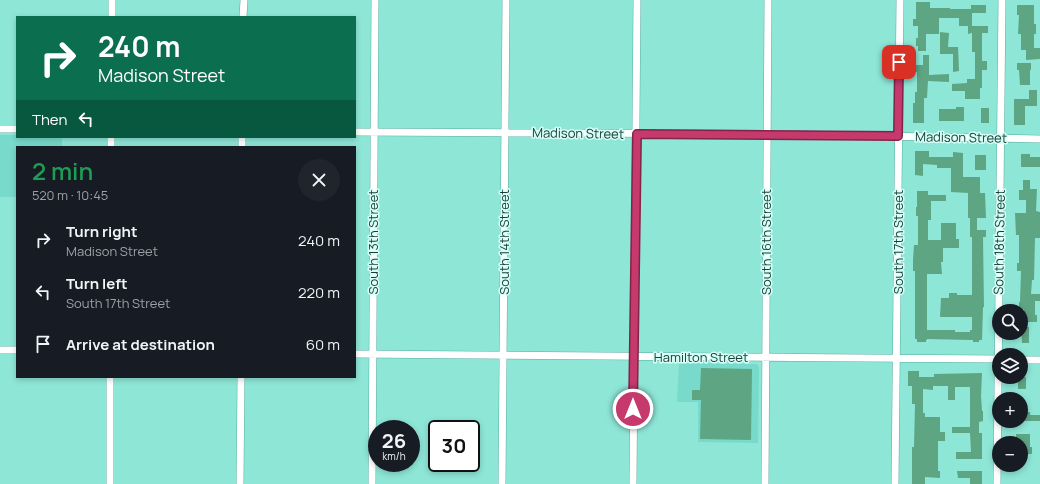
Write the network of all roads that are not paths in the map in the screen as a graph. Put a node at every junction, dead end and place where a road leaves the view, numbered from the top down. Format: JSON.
{"nodes":[{"id":1,"x":112,"y":0,"type":"edge"},
{"id":2,"x":244,"y":0,"type":"edge"},
{"id":3,"x":375,"y":0,"type":"edge"},
{"id":4,"x":506,"y":0,"type":"edge"},
{"id":5,"x":637,"y":0,"type":"edge"},
{"id":6,"x":768,"y":0,"type":"edge"},
{"id":7,"x":900,"y":0,"type":"edge"},
{"id":8,"x":1002,"y":0,"type":"edge"},
{"id":9,"x":112,"y":16,"type":"edge"},
{"id":10,"x":243,"y":16,"type":"edge"},
{"id":11,"x":0,"y":129,"type":"edge"},
{"id":12,"x":16,"y":129,"type":"edge"},
{"id":13,"x":356,"y":132,"type":"edge"},
{"id":14,"x":373,"y":132,"type":"junction"},
{"id":15,"x":504,"y":133,"type":"junction"},
{"id":16,"x":637,"y":134,"type":"junction"},
{"id":17,"x":767,"y":134,"type":"junction"},
{"id":18,"x":898,"y":136,"type":"junction"},
{"id":19,"x":1000,"y":138,"type":"junction"},
{"id":20,"x":1040,"y":138,"type":"edge"},
{"id":21,"x":999,"y":348,"type":"edge"},
{"id":22,"x":0,"y":350,"type":"edge"},
{"id":23,"x":16,"y":350,"type":"edge"},
{"id":24,"x":356,"y":354,"type":"edge"},
{"id":25,"x":373,"y":354,"type":"junction"},
{"id":26,"x":503,"y":355,"type":"junction"},
{"id":27,"x":633,"y":356,"type":"junction"},
{"id":28,"x":766,"y":357,"type":"junction"},
{"id":29,"x":897,"y":358,"type":"junction"},
{"id":30,"x":992,"y":359,"type":"edge"},
{"id":31,"x":1028,"y":360,"type":"edge"},
{"id":32,"x":1040,"y":360,"type":"edge"},
{"id":33,"x":110,"y":378,"type":"edge"},
{"id":34,"x":241,"y":378,"type":"edge"},
{"id":35,"x":999,"y":384,"type":"edge"},
{"id":36,"x":110,"y":484,"type":"edge"},
{"id":37,"x":240,"y":484,"type":"edge"},
{"id":38,"x":372,"y":484,"type":"edge"},
{"id":39,"x":502,"y":484,"type":"edge"},
{"id":40,"x":633,"y":484,"type":"edge"},
{"id":41,"x":765,"y":484,"type":"edge"},
{"id":42,"x":895,"y":484,"type":"edge"},
{"id":43,"x":997,"y":484,"type":"edge"}],
"edges":[{"from":1,"to":9,"type":"street"},
{"from":2,"to":10,"type":"street"},
{"from":3,"to":14,"type":"street","name":"South 13th Street"},
{"from":4,"to":15,"type":"street","name":"South 14th Street"},
{"from":5,"to":16,"type":"street"},
{"from":6,"to":17,"type":"street","name":"South 16th Street"},
{"from":7,"to":18,"type":"street","name":"South 17th Street"},
{"from":8,"to":19,"type":"street","name":"South 18th Street"},
{"from":11,"to":12,"type":"street"},
{"from":13,"to":14,"type":"street","name":"Madison Street"},
{"from":14,"to":15,"type":"street","name":"Madison Street"},
{"from":14,"to":25,"type":"street","name":"South 13th Street"},
{"from":15,"to":16,"type":"street","name":"Madison Street"},
{"from":15,"to":26,"type":"street","name":"South 14th Street"},
{"from":16,"to":17,"type":"street","name":"Madison Street"},
{"from":16,"to":27,"type":"street"},
{"from":17,"to":18,"type":"street","name":"Madison Street"},
{"from":17,"to":28,"type":"street","name":"South 16th Street"},
{"from":18,"to":19,"type":"street","name":"Madison Street"},
{"from":18,"to":29,"type":"street","name":"South 17th Street"},
{"from":19,"to":20,"type":"street","name":"Madison Street"},
{"from":19,"to":21,"type":"street","name":"South 18th Street"},
{"from":22,"to":23,"type":"street"},
{"from":24,"to":25,"type":"street","name":"Hamilton Street"},
{"from":25,"to":26,"type":"street","name":"Hamilton Street"},
{"from":25,"to":38,"type":"street","name":"South 13th Street"},
{"from":26,"to":27,"type":"street","name":"Hamilton Street"},
{"from":26,"to":39,"type":"street","name":"South 14th Street"},
{"from":27,"to":28,"type":"street","name":"Hamilton Street"},
{"from":27,"to":40,"type":"street"},
{"from":28,"to":29,"type":"street","name":"Hamilton Street"},
{"from":28,"to":41,"type":"street","name":"South 16th Street"},
{"from":29,"to":30,"type":"street","name":"Hamilton Street"},
{"from":29,"to":42,"type":"street","name":"South 17th Street"},
{"from":31,"to":32,"type":"street"},
{"from":33,"to":36,"type":"street"},
{"from":34,"to":37,"type":"street"},
{"from":35,"to":43,"type":"street","name":"South 18th Street"}]}
